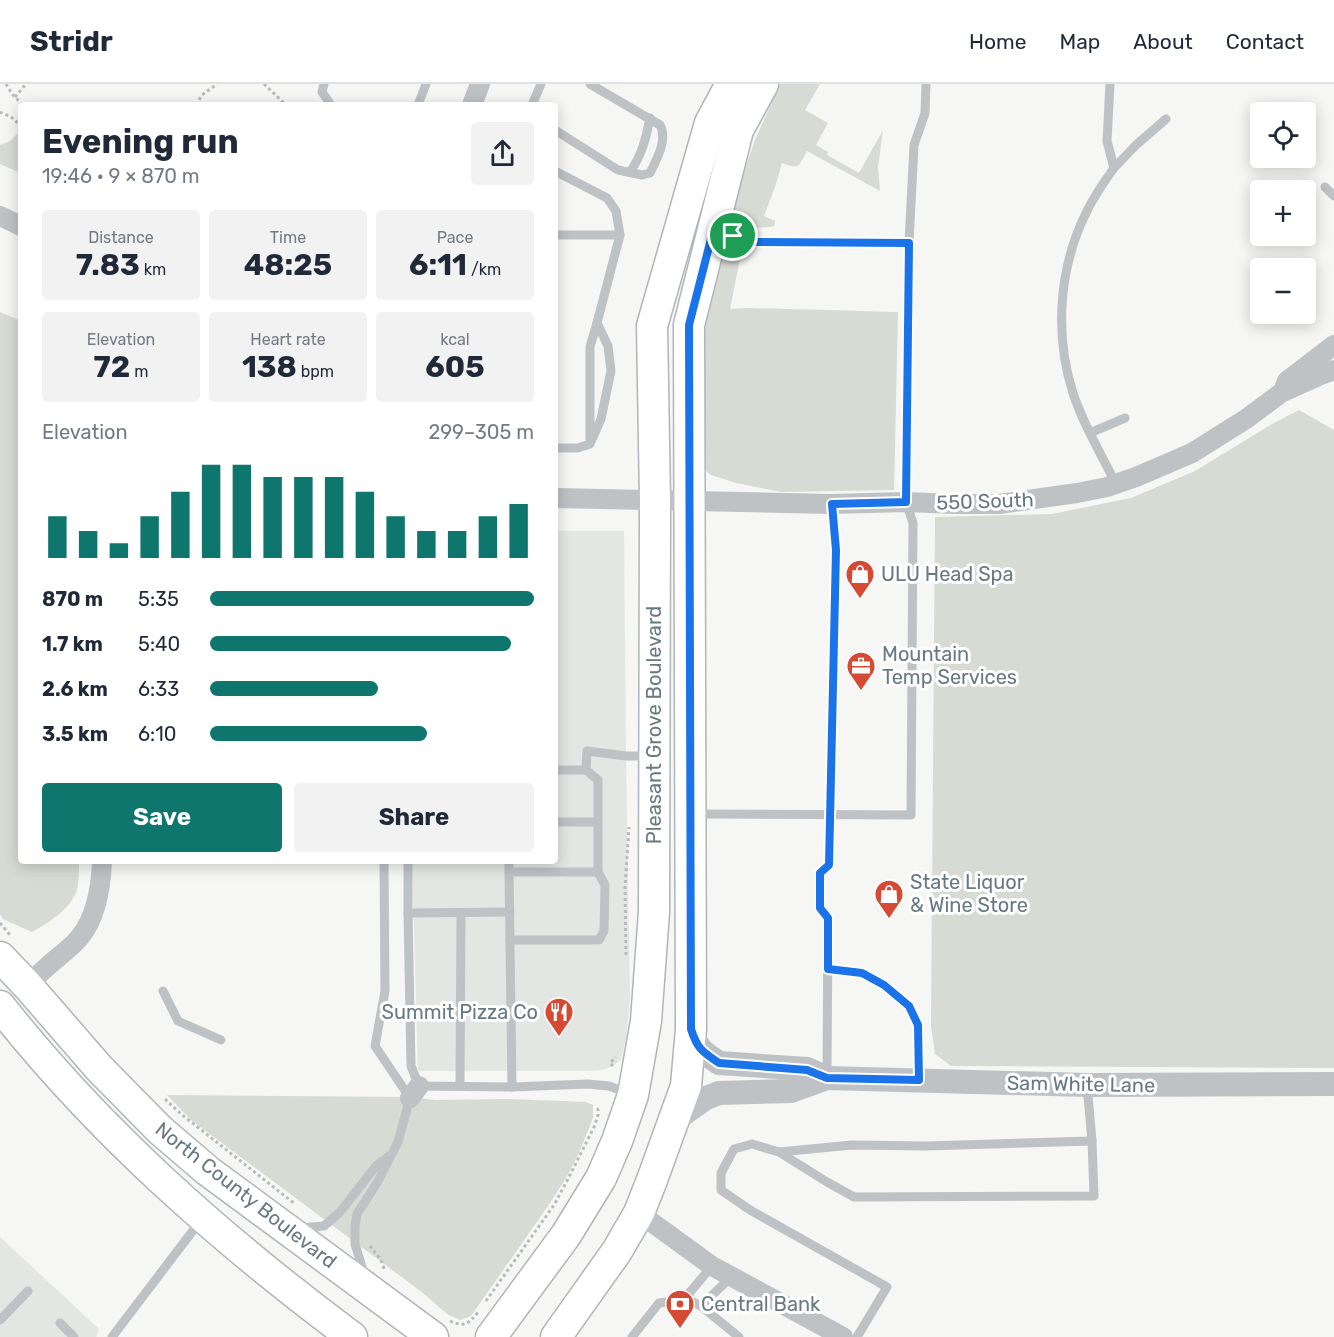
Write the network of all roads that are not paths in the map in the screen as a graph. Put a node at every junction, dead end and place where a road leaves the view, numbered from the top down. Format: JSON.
{"nodes":[{"id":1,"x":324,"y":84,"type":"edge"},
{"id":2,"x":426,"y":84,"type":"edge"},
{"id":3,"x":480,"y":84,"type":"edge"},
{"id":4,"x":541,"y":84,"type":"edge"},
{"id":5,"x":590,"y":84,"type":"edge"},
{"id":6,"x":731,"y":84,"type":"edge"},
{"id":7,"x":763,"y":84,"type":"edge"},
{"id":8,"x":926,"y":84,"type":"edge"},
{"id":9,"x":1110,"y":84,"type":"edge"},
{"id":10,"x":329,"y":102,"type":"edge"},
{"id":11,"x":419,"y":102,"type":"edge"},
{"id":12,"x":473,"y":102,"type":"edge"},
{"id":13,"x":533,"y":102,"type":"edge"},
{"id":14,"x":650,"y":118,"type":"junction"},
{"id":15,"x":1166,"y":119,"type":"dead end"},
{"id":16,"x":558,"y":131,"type":"edge"},
{"id":17,"x":1114,"y":168,"type":"junction"},
{"id":18,"x":630,"y":172,"type":"junction"},
{"id":19,"x":558,"y":173,"type":"edge"},
{"id":20,"x":1325,"y":187,"type":"dead end"},
{"id":21,"x":1334,"y":196,"type":"edge"},
{"id":22,"x":0,"y":216,"type":"edge"},
{"id":23,"x":18,"y":224,"type":"edge"},
{"id":24,"x":713,"y":231,"type":"junction"},
{"id":25,"x":558,"y":235,"type":"edge"},
{"id":26,"x":620,"y":235,"type":"junction"},
{"id":27,"x":909,"y":243,"type":"junction"},
{"id":28,"x":597,"y":323,"type":"junction"},
{"id":29,"x":1334,"y":345,"type":"edge"},
{"id":30,"x":1334,"y":370,"type":"edge"},
{"id":31,"x":1281,"y":393,"type":"junction"},
{"id":32,"x":1125,"y":418,"type":"dead end"},
{"id":33,"x":1090,"y":433,"type":"junction"},
{"id":34,"x":590,"y":444,"type":"junction"},
{"id":35,"x":558,"y":448,"type":"edge"},
{"id":36,"x":1116,"y":484,"type":"junction"},
{"id":37,"x":558,"y":498,"type":"edge"},
{"id":38,"x":655,"y":500,"type":"junction"},
{"id":39,"x":690,"y":501,"type":"junction"},
{"id":40,"x":906,"y":502,"type":"junction"},
{"id":41,"x":832,"y":504,"type":"junction"},
{"id":42,"x":654,"y":756,"type":"junction"},
{"id":43,"x":558,"y":770,"type":"edge"},
{"id":44,"x":586,"y":770,"type":"junction"},
{"id":45,"x":691,"y":814,"type":"junction"},
{"id":46,"x":831,"y":814,"type":"junction"},
{"id":47,"x":558,"y":822,"type":"edge"},
{"id":48,"x":598,"y":822,"type":"junction"},
{"id":49,"x":102,"y":864,"type":"edge"},
{"id":50,"x":384,"y":864,"type":"edge"},
{"id":51,"x":408,"y":864,"type":"edge"},
{"id":52,"x":509,"y":864,"type":"edge"},
{"id":53,"x":509,"y":872,"type":"junction"},
{"id":54,"x":598,"y":873,"type":"junction"},
{"id":55,"x":408,"y":912,"type":"junction"},
{"id":56,"x":460,"y":912,"type":"junction"},
{"id":57,"x":510,"y":912,"type":"junction"},
{"id":58,"x":510,"y":940,"type":"junction"},
{"id":59,"x":8,"y":948,"type":"edge"},
{"id":60,"x":828,"y":969,"type":"junction"},
{"id":61,"x":163,"y":991,"type":"dead end"},
{"id":62,"x":8,"y":1002,"type":"edge"},
{"id":63,"x":691,"y":1029,"type":"junction"},
{"id":64,"x":221,"y":1040,"type":"dead end"},
{"id":65,"x":827,"y":1078,"type":"junction"},
{"id":66,"x":919,"y":1080,"type":"junction"},
{"id":67,"x":1334,"y":1084,"type":"edge"},
{"id":68,"x":1087,"y":1085,"type":"junction"},
{"id":69,"x":460,"y":1086,"type":"junction"},
{"id":70,"x":512,"y":1087,"type":"junction"},
{"id":71,"x":414,"y":1092,"type":"junction"},
{"id":72,"x":633,"y":1095,"type":"junction"},
{"id":73,"x":672,"y":1122,"type":"junction"},
{"id":74,"x":1092,"y":1141,"type":"junction"},
{"id":75,"x":393,"y":1152,"type":"junction"},
{"id":76,"x":779,"y":1152,"type":"junction"},
{"id":77,"x":639,"y":1213,"type":"junction"},
{"id":78,"x":291,"y":1217,"type":"junction"},
{"id":79,"x":202,"y":1218,"type":"junction"},
{"id":80,"x":712,"y":1266,"type":"junction"},
{"id":81,"x":732,"y":1277,"type":"junction"},
{"id":82,"x":376,"y":1279,"type":"junction"},
{"id":83,"x":28,"y":1291,"type":"dead end"},
{"id":84,"x":685,"y":1298,"type":"junction"},
{"id":85,"x":701,"y":1306,"type":"junction"},
{"id":86,"x":0,"y":1320,"type":"edge"},
{"id":87,"x":60,"y":1323,"type":"dead end"},
{"id":88,"x":439,"y":1327,"type":"edge"},
{"id":89,"x":74,"y":1337,"type":"edge"},
{"id":90,"x":112,"y":1337,"type":"edge"},
{"id":91,"x":352,"y":1337,"type":"edge"},
{"id":92,"x":491,"y":1337,"type":"edge"},
{"id":93,"x":556,"y":1337,"type":"edge"},
{"id":94,"x":632,"y":1337,"type":"edge"},
{"id":95,"x":740,"y":1337,"type":"edge"},
{"id":96,"x":843,"y":1337,"type":"edge"},
{"id":97,"x":857,"y":1337,"type":"edge"}],
"edges":[{"from":1,"to":10,"type":"lane"},
{"from":2,"to":11,"type":"lane"},
{"from":3,"to":12,"type":"street"},
{"from":4,"to":13,"type":"lane"},
{"from":5,"to":14,"type":"lane"},
{"from":6,"to":38,"type":"main road","name":"Pleasant Grove Boulevard"},
{"from":7,"to":24,"type":"main road","name":"Pleasant Grove Boulevard"},
{"from":8,"to":27,"type":"lane"},
{"from":9,"to":17,"type":"lane"},
{"from":14,"to":18,"type":"lane"},
{"from":14,"to":18,"type":"lane"},
{"from":15,"to":17,"type":"lane"},
{"from":16,"to":18,"type":"lane"},
{"from":17,"to":33,"type":"lane"},
{"from":19,"to":26,"type":"lane"},
{"from":20,"to":21,"type":"lane"},
{"from":22,"to":23,"type":"street"},
{"from":24,"to":27,"type":"lane"},
{"from":24,"to":39,"type":"main road","name":"Pleasant Grove Boulevard"},
{"from":25,"to":26,"type":"lane"},
{"from":26,"to":28,"type":"lane"},
{"from":27,"to":40,"type":"lane"},
{"from":28,"to":34,"type":"lane"},
{"from":28,"to":34,"type":"lane"},
{"from":29,"to":31,"type":"street"},
{"from":30,"to":31,"type":"street"},
{"from":31,"to":36,"type":"street","name":"550 South"},
{"from":32,"to":33,"type":"lane"},
{"from":33,"to":36,"type":"lane"},
{"from":34,"to":35,"type":"lane"},
{"from":36,"to":40,"type":"street","name":"550 South"},
{"from":37,"to":38,"type":"street","name":"550 South"},
{"from":38,"to":39,"type":"street","name":"550 South"},
{"from":38,"to":42,"type":"main road","name":"Pleasant Grove Boulevard"},
{"from":39,"to":41,"type":"street","name":"550 South"},
{"from":39,"to":45,"type":"main road","name":"Pleasant Grove Boulevard"},
{"from":40,"to":41,"type":"street","name":"550 South"},
{"from":40,"to":46,"type":"lane"},
{"from":41,"to":46,"type":"lane"},
{"from":42,"to":44,"type":"lane"},
{"from":42,"to":72,"type":"main road","name":"Pleasant Grove Boulevard"},
{"from":43,"to":44,"type":"lane"},
{"from":44,"to":48,"type":"lane"},
{"from":45,"to":46,"type":"lane"},
{"from":45,"to":63,"type":"main road","name":"Pleasant Grove Boulevard"},
{"from":46,"to":60,"type":"lane"},
{"from":47,"to":48,"type":"lane"},
{"from":48,"to":54,"type":"lane"},
{"from":49,"to":62,"type":"street"},
{"from":50,"to":71,"type":"lane"},
{"from":51,"to":55,"type":"lane"},
{"from":52,"to":53,"type":"lane"},
{"from":53,"to":54,"type":"lane"},
{"from":53,"to":57,"type":"lane"},
{"from":54,"to":58,"type":"lane"},
{"from":55,"to":56,"type":"lane"},
{"from":55,"to":71,"type":"lane"},
{"from":56,"to":57,"type":"lane"},
{"from":56,"to":69,"type":"lane"},
{"from":57,"to":58,"type":"lane"},
{"from":58,"to":70,"type":"lane"},
{"from":59,"to":62,"type":"main road","name":"North County Boulevard"},
{"from":60,"to":65,"type":"lane"},
{"from":60,"to":66,"type":"lane"},
{"from":61,"to":64,"type":"lane"},
{"from":62,"to":78,"type":"main road","name":"North County Boulevard"},
{"from":62,"to":79,"type":"main road","name":"North County Boulevard"},
{"from":63,"to":65,"type":"street","name":"Sam White Lane"},
{"from":63,"to":73,"type":"main road","name":"Pleasant Grove Boulevard"},
{"from":65,"to":66,"type":"street","name":"Sam White Lane"},
{"from":65,"to":73,"type":"street","name":"Sam White Lane"},
{"from":66,"to":68,"type":"street","name":"Sam White Lane"},
{"from":67,"to":68,"type":"street","name":"Sam White Lane"},
{"from":68,"to":74,"type":"lane"},
{"from":69,"to":70,"type":"lane"},
{"from":69,"to":71,"type":"lane"},
{"from":70,"to":72,"type":"lane"},
{"from":71,"to":75,"type":"lane"},
{"from":72,"to":92,"type":"main road","name":"Pleasant Grove Boulevard"},
{"from":73,"to":77,"type":"main road","name":"Pleasant Grove Boulevard"},
{"from":74,"to":76,"type":"lane"},
{"from":74,"to":76,"type":"lane"},
{"from":75,"to":78,"type":"lane"},
{"from":75,"to":82,"type":"lane"},
{"from":76,"to":97,"type":"lane"},
{"from":77,"to":80,"type":"street"},
{"from":77,"to":93,"type":"main road","name":"Pleasant Grove Boulevard"},
{"from":78,"to":82,"type":"main road","name":"North County Boulevard"},
{"from":79,"to":90,"type":"lane"},
{"from":79,"to":91,"type":"main road","name":"North County Boulevard"},
{"from":80,"to":81,"type":"street"},
{"from":80,"to":84,"type":"lane"},
{"from":81,"to":85,"type":"lane"},
{"from":81,"to":96,"type":"street"},
{"from":82,"to":88,"type":"main road","name":"North County Boulevard"},
{"from":83,"to":86,"type":"lane"},
{"from":84,"to":85,"type":"lane"},
{"from":84,"to":94,"type":"lane"},
{"from":85,"to":95,"type":"lane"},
{"from":87,"to":89,"type":"lane"}]}
